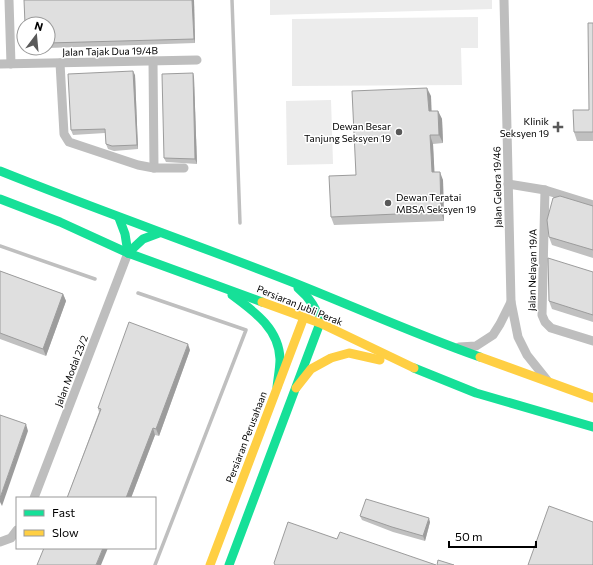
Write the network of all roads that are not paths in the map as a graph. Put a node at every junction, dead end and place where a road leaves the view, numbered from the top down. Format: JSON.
{"nodes":[{"id":1,"x":9,"y":0,"type":"edge"},
{"id":2,"x":504,"y":0,"type":"edge"},
{"id":3,"x":197,"y":60,"type":"dead end"},
{"id":4,"x":153,"y":61,"type":"junction"},
{"id":5,"x":60,"y":63,"type":"junction"},
{"id":6,"x":0,"y":64,"type":"edge"},
{"id":7,"x":11,"y":64,"type":"junction"},
{"id":8,"x":154,"y":168,"type":"junction"},
{"id":9,"x":184,"y":168,"type":"dead end"},
{"id":10,"x":0,"y":171,"type":"edge"},
{"id":11,"x":508,"y":184,"type":"junction"},
{"id":12,"x":545,"y":190,"type":"junction"},
{"id":13,"x":0,"y":199,"type":"edge"},
{"id":14,"x":593,"y":205,"type":"edge"},
{"id":15,"x":119,"y":218,"type":"junction"},
{"id":16,"x":159,"y":233,"type":"junction"},
{"id":17,"x":128,"y":253,"type":"junction"},
{"id":18,"x":291,"y":282,"type":"junction"},
{"id":19,"x":217,"y":284,"type":"junction"},
{"id":20,"x":511,"y":302,"type":"junction"},
{"id":21,"x":344,"y":304,"type":"junction"},
{"id":22,"x":316,"y":308,"type":"junction"},
{"id":23,"x":304,"y":317,"type":"junction"},
{"id":24,"x":320,"y":323,"type":"junction"},
{"id":25,"x":593,"y":341,"type":"edge"},
{"id":26,"x":452,"y":347,"type":"junction"},
{"id":27,"x":420,"y":371,"type":"junction"},
{"id":28,"x":549,"y":383,"type":"junction"},
{"id":29,"x":277,"y":386,"type":"junction"},
{"id":30,"x":296,"y":388,"type":"junction"},
{"id":31,"x":593,"y":398,"type":"edge"},
{"id":32,"x":593,"y":427,"type":"edge"},
{"id":33,"x":34,"y":497,"type":"edge"},
{"id":34,"x":16,"y":531,"type":"edge"},
{"id":35,"x":0,"y":542,"type":"edge"},
{"id":36,"x":234,"y":551,"type":"junction"},
{"id":37,"x":210,"y":565,"type":"edge"},
{"id":38,"x":229,"y":565,"type":"edge"},
{"id":39,"x":237,"y":565,"type":"edge"}],
"edges":[{"from":1,"to":7,"type":"street"},
{"from":2,"to":11,"type":"street","name":"Jalan Gelora 19/46"},
{"from":3,"to":4,"type":"street","name":"Jalan Tajak Dua 19/4B"},
{"from":4,"to":5,"type":"street","name":"Jalan Tajak Dua 19/4B"},
{"from":4,"to":8,"type":"street"},
{"from":5,"to":7,"type":"street","name":"Jalan Tajak Dua 19/4B"},
{"from":5,"to":8,"type":"street"},
{"from":6,"to":7,"type":"street","name":"Jalan Tajak Dua 19/4B"},
{"from":8,"to":9,"type":"street"},
{"from":10,"to":15,"type":"main road","name":"Persiaran Jubli Perak"},
{"from":11,"to":12,"type":"street"},
{"from":11,"to":20,"type":"street","name":"Jalan Gelora 19/46"},
{"from":12,"to":14,"type":"street"},
{"from":12,"to":25,"type":"street","name":"Jalan Nelayan 19/A"},
{"from":13,"to":17,"type":"main road","name":"Persiaran Jubli Perak"},
{"from":15,"to":16,"type":"main road","name":"Persiaran Jubli Perak"},
{"from":15,"to":17,"type":"main road"},
{"from":16,"to":17,"type":"main road"},
{"from":16,"to":18,"type":"main road","name":"Persiaran Jubli Perak"},
{"from":17,"to":19,"type":"main road","name":"Persiaran Jubli Perak"},
{"from":17,"to":33,"type":"street","name":"Jalan Modal 23/2"},
{"from":18,"to":21,"type":"main road","name":"Persiaran Jubli Perak"},
{"from":18,"to":22,"type":"main road"},
{"from":19,"to":23,"type":"main road","name":"Persiaran Jubli Perak"},
{"from":19,"to":29,"type":"main road"},
{"from":20,"to":26,"type":"street","name":"Jalan Gelora 19/46"},
{"from":20,"to":28,"type":"street","name":"Jalan Gelora 19/46"},
{"from":21,"to":22,"type":"main road"},
{"from":21,"to":26,"type":"main road","name":"Persiaran Jubli Perak"},
{"from":22,"to":23,"type":"main road"},
{"from":22,"to":24,"type":"main road"},
{"from":23,"to":24,"type":"main road","name":"Persiaran Jubli Perak"},
{"from":23,"to":29,"type":"main road","name":"Persiaran Perusahaan"},
{"from":24,"to":27,"type":"main road","name":"Persiaran Jubli Perak"},
{"from":24,"to":30,"type":"main road"},
{"from":26,"to":28,"type":"main road","name":"Persiaran Jubli Perak"},
{"from":27,"to":30,"type":"main road"},
{"from":27,"to":32,"type":"main road","name":"Persiaran Jubli Perak"},
{"from":28,"to":31,"type":"main road","name":"Persiaran Jubli Perak"},
{"from":29,"to":37,"type":"main road","name":"Persiaran Perusahaan"},
{"from":30,"to":36,"type":"main road"},
{"from":34,"to":35,"type":"street"},
{"from":36,"to":38,"type":"main road"},
{"from":36,"to":39,"type":"main road"}]}
